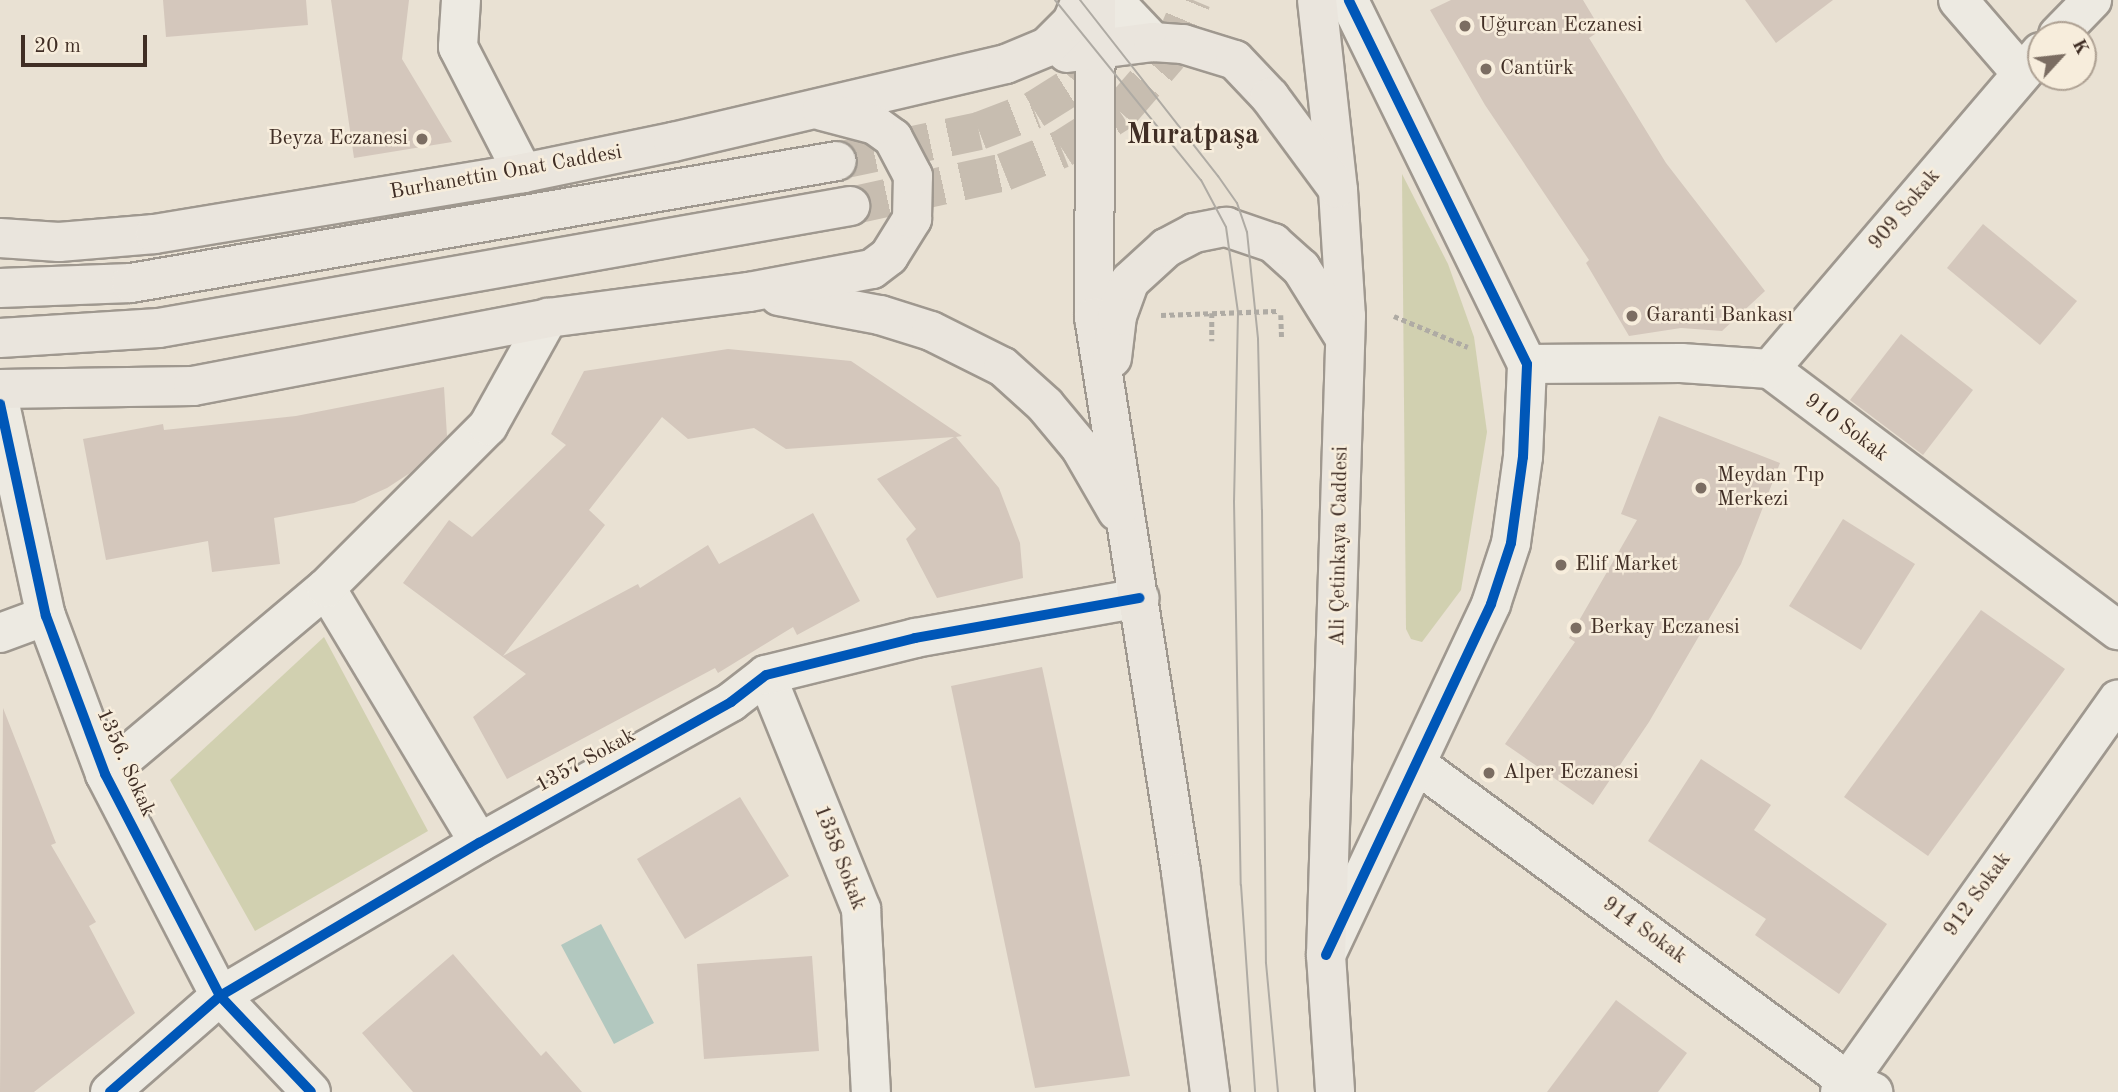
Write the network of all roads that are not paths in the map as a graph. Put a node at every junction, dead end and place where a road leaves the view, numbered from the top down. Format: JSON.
{"nodes":[{"id":1,"x":461,"y":0,"type":"edge"},
{"id":2,"x":1081,"y":0,"type":"edge"},
{"id":3,"x":1096,"y":0,"type":"edge"},
{"id":4,"x":1113,"y":0,"type":"edge"},
{"id":5,"x":1317,"y":0,"type":"edge"},
{"id":6,"x":1349,"y":0,"type":"edge"},
{"id":7,"x":1958,"y":0,"type":"edge"},
{"id":8,"x":2092,"y":0,"type":"edge"},
{"id":9,"x":2072,"y":21,"type":"edge"},
{"id":10,"x":1153,"y":42,"type":"junction"},
{"id":11,"x":1093,"y":49,"type":"junction"},
{"id":12,"x":2027,"y":60,"type":"edge"},
{"id":13,"x":1006,"y":64,"type":"junction"},
{"id":14,"x":2027,"y":68,"type":"edge"},
{"id":15,"x":817,"y":110,"type":"junction"},
{"id":16,"x":837,"y":160,"type":"tunnel mouth"},
{"id":17,"x":523,"y":173,"type":"junction"},
{"id":18,"x":1338,"y":190,"type":"junction"},
{"id":19,"x":850,"y":206,"type":"tunnel mouth"},
{"id":20,"x":0,"y":238,"type":"edge"},
{"id":21,"x":0,"y":288,"type":"edge"},
{"id":22,"x":749,"y":292,"type":"junction"},
{"id":23,"x":548,"y":318,"type":"junction"},
{"id":24,"x":1336,"y":325,"type":"junction"},
{"id":25,"x":0,"y":338,"type":"edge"},
{"id":26,"x":1527,"y":364,"type":"junction"},
{"id":27,"x":1770,"y":369,"type":"junction"},
{"id":28,"x":0,"y":389,"type":"edge"},
{"id":29,"x":1108,"y":393,"type":"junction"},
{"id":30,"x":0,"y":404,"type":"edge"},
{"id":31,"x":1128,"y":530,"type":"junction"},
{"id":32,"x":326,"y":588,"type":"junction"},
{"id":33,"x":1139,"y":598,"type":"junction"},
{"id":34,"x":46,"y":616,"type":"junction"},
{"id":35,"x":2118,"y":630,"type":"edge"},
{"id":36,"x":0,"y":633,"type":"edge"},
{"id":37,"x":766,"y":675,"type":"junction"},
{"id":38,"x":2118,"y":700,"type":"edge"},
{"id":39,"x":1418,"y":765,"type":"junction"},
{"id":40,"x":105,"y":774,"type":"junction"},
{"id":41,"x":479,"y":843,"type":"junction"},
{"id":42,"x":1326,"y":955,"type":"junction"},
{"id":43,"x":219,"y":996,"type":"junction"},
{"id":44,"x":1853,"y":1088,"type":"edge"},
{"id":45,"x":110,"y":1092,"type":"edge"},
{"id":46,"x":310,"y":1092,"type":"edge"},
{"id":47,"x":871,"y":1092,"type":"edge"},
{"id":48,"x":1210,"y":1092,"type":"edge"},
{"id":49,"x":1335,"y":1092,"type":"edge"}],
"edges":[{"from":1,"to":17,"type":"street"},
{"from":2,"to":13,"type":"main road"},
{"from":3,"to":11,"type":"main road"},
{"from":4,"to":10,"type":"street"},
{"from":5,"to":18,"type":"main road","name":"Ali Çetinkaya Caddesi"},
{"from":6,"to":26,"type":"street"},
{"from":7,"to":12,"type":"street"},
{"from":8,"to":9,"type":"street"},
{"from":10,"to":11,"type":"main road"},
{"from":10,"to":18,"type":"main road"},
{"from":11,"to":13,"type":"main road"},
{"from":11,"to":29,"type":"main road"},
{"from":13,"to":15,"type":"main road","name":"Burhanettin Onat Caddesi"},
{"from":14,"to":27,"type":"street","name":"909 Sokak"},
{"from":15,"to":17,"type":"main road","name":"Burhanettin Onat Caddesi"},
{"from":15,"to":22,"type":"main road"},
{"from":16,"to":21,"type":"main road"},
{"from":17,"to":20,"type":"main road","name":"Burhanettin Onat Caddesi"},
{"from":18,"to":24,"type":"main road","name":"Ali Çetinkaya Caddesi"},
{"from":19,"to":25,"type":"main road"},
{"from":22,"to":23,"type":"main road"},
{"from":22,"to":31,"type":"main road"},
{"from":23,"to":28,"type":"main road"},
{"from":23,"to":32,"type":"street"},
{"from":24,"to":29,"type":"main road"},
{"from":24,"to":42,"type":"main road","name":"Ali Çetinkaya Caddesi"},
{"from":26,"to":27,"type":"street"},
{"from":26,"to":39,"type":"street"},
{"from":27,"to":35,"type":"street","name":"910 Sokak"},
{"from":29,"to":31,"type":"main road"},
{"from":30,"to":34,"type":"street","name":"1356. Sokak"},
{"from":31,"to":33,"type":"main road"},
{"from":32,"to":40,"type":"street"},
{"from":32,"to":41,"type":"street"},
{"from":33,"to":37,"type":"street","name":"1357 Sokak"},
{"from":33,"to":48,"type":"main road"},
{"from":34,"to":36,"type":"street"},
{"from":34,"to":40,"type":"street","name":"1356. Sokak"},
{"from":37,"to":41,"type":"street","name":"1357 Sokak"},
{"from":37,"to":47,"type":"street","name":"1358 Sokak"},
{"from":38,"to":44,"type":"street","name":"912 Sokak"},
{"from":39,"to":42,"type":"street"},
{"from":39,"to":44,"type":"street","name":"914 Sokak"},
{"from":40,"to":43,"type":"street","name":"1356. Sokak"},
{"from":41,"to":43,"type":"street","name":"1357 Sokak"},
{"from":42,"to":49,"type":"main road","name":"Ali Çetinkaya Caddesi"},
{"from":43,"to":45,"type":"street","name":"1357 Sokak"},
{"from":43,"to":46,"type":"street","name":"1356. Sokak"}]}
